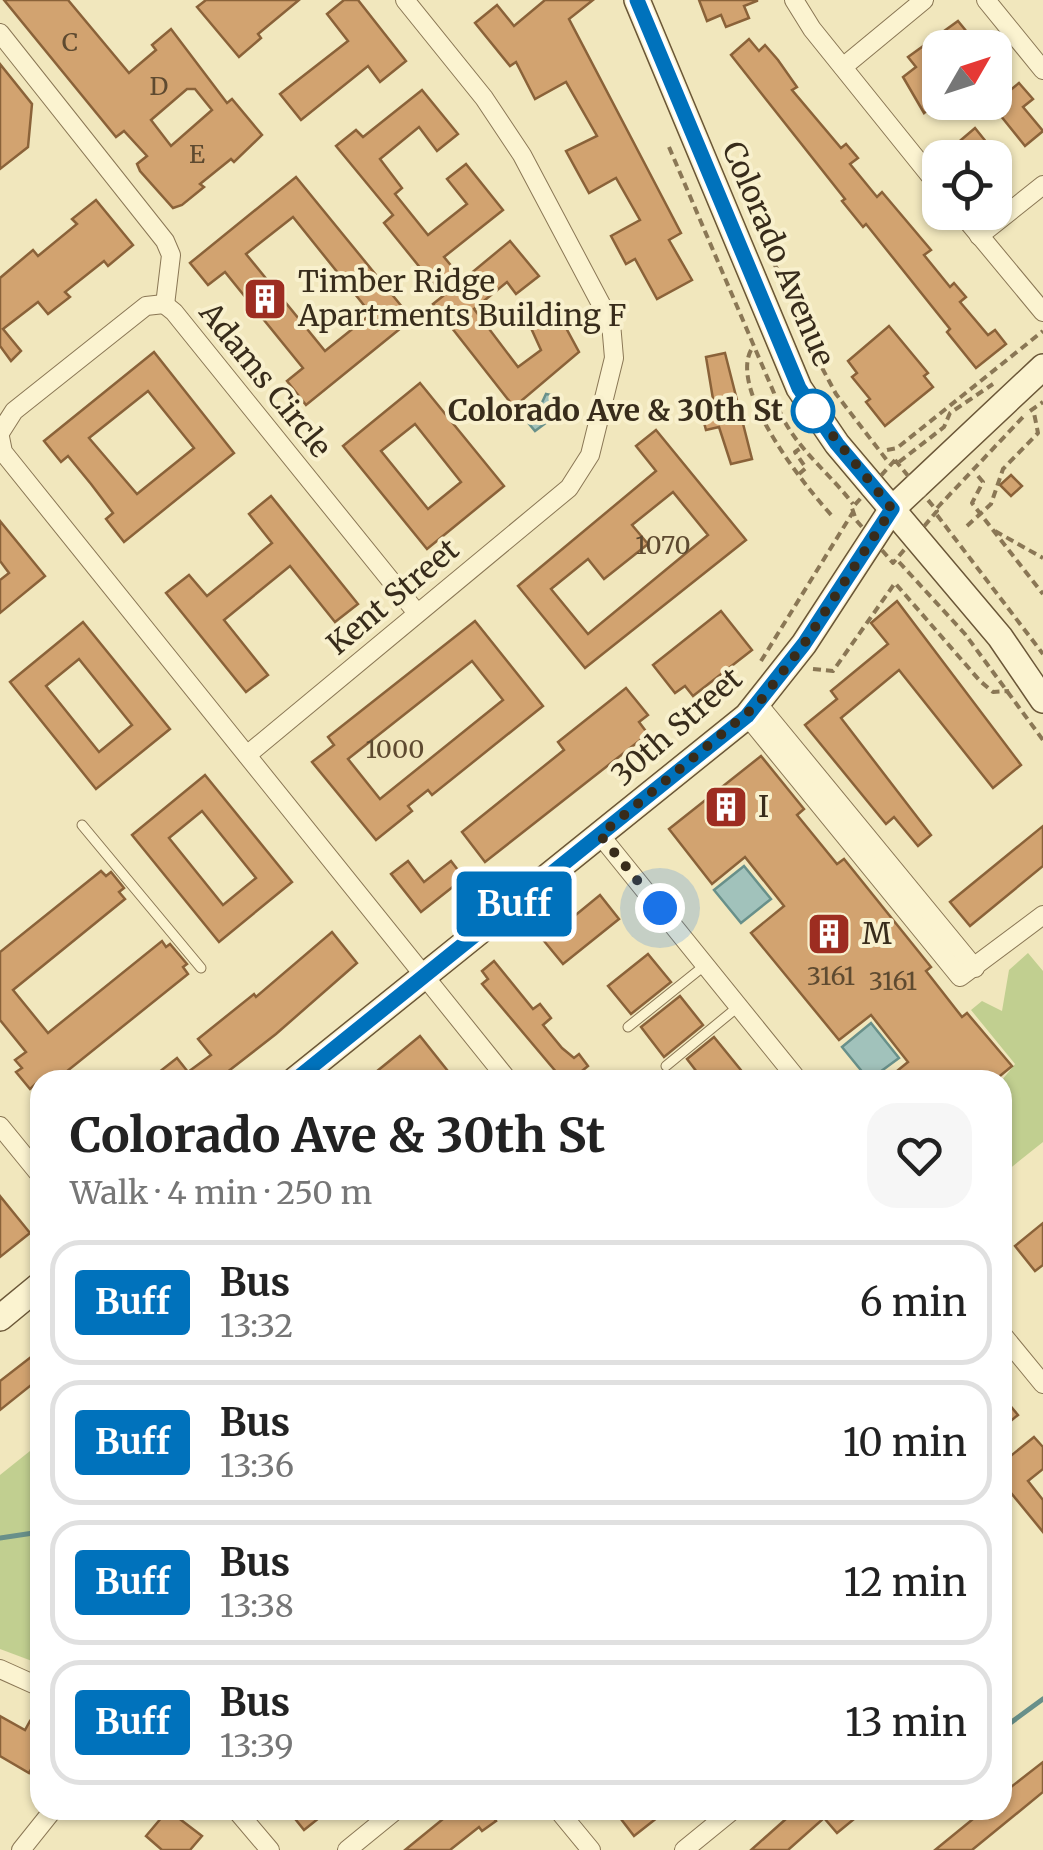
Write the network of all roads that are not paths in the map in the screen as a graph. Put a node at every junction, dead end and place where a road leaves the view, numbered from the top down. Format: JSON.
{"nodes":[{"id":1,"x":405,"y":0,"type":"edge"},
{"id":2,"x":637,"y":0,"type":"edge"},
{"id":3,"x":794,"y":0,"type":"edge"},
{"id":4,"x":924,"y":0,"type":"edge"},
{"id":5,"x":986,"y":0,"type":"edge"},
{"id":6,"x":0,"y":32,"type":"edge"},
{"id":7,"x":842,"y":68,"type":"junction"},
{"id":8,"x":1043,"y":70,"type":"edge"},
{"id":9,"x":922,"y":166,"type":"edge"},
{"id":10,"x":1043,"y":185,"type":"edge"},
{"id":11,"x":974,"y":230,"type":"edge"},
{"id":12,"x":979,"y":236,"type":"junction"},
{"id":13,"x":165,"y":305,"type":"junction"},
{"id":14,"x":1043,"y":312,"type":"edge"},
{"id":15,"x":1043,"y":367,"type":"edge"},
{"id":16,"x":0,"y":435,"type":"edge"},
{"id":17,"x":892,"y":509,"type":"junction"},
{"id":18,"x":417,"y":613,"type":"junction"},
{"id":19,"x":1043,"y":700,"type":"edge"},
{"id":20,"x":752,"y":711,"type":"junction"},
{"id":21,"x":246,"y":754,"type":"junction"},
{"id":22,"x":82,"y":825,"type":"dead end"},
{"id":23,"x":600,"y":835,"type":"junction"},
{"id":24,"x":1043,"y":915,"type":"edge"},
{"id":25,"x":705,"y":965,"type":"junction"},
{"id":26,"x":201,"y":968,"type":"dead end"},
{"id":27,"x":424,"y":977,"type":"junction"},
{"id":28,"x":739,"y":1006,"type":"junction"},
{"id":29,"x":628,"y":1027,"type":"dead end"},
{"id":30,"x":666,"y":1066,"type":"dead end"},
{"id":31,"x":308,"y":1070,"type":"edge"},
{"id":32,"x":500,"y":1070,"type":"edge"},
{"id":33,"x":790,"y":1070,"type":"edge"},
{"id":34,"x":0,"y":1126,"type":"edge"},
{"id":35,"x":30,"y":1163,"type":"edge"},
{"id":36,"x":30,"y":1293,"type":"edge"},
{"id":37,"x":0,"y":1318,"type":"edge"},
{"id":38,"x":1012,"y":1346,"type":"edge"},
{"id":39,"x":1043,"y":1384,"type":"edge"},
{"id":40,"x":0,"y":1669,"type":"edge"},
{"id":41,"x":30,"y":1682,"type":"edge"},
{"id":42,"x":45,"y":1820,"type":"edge"},
{"id":43,"x":244,"y":1820,"type":"edge"},
{"id":44,"x":384,"y":1820,"type":"edge"},
{"id":45,"x":566,"y":1820,"type":"edge"},
{"id":46,"x":721,"y":1820,"type":"edge"},
{"id":47,"x":21,"y":1850,"type":"edge"},
{"id":48,"x":270,"y":1850,"type":"edge"},
{"id":49,"x":347,"y":1850,"type":"edge"},
{"id":50,"x":591,"y":1850,"type":"edge"},
{"id":51,"x":684,"y":1850,"type":"edge"}],
"edges":[{"from":1,"to":18,"type":"street","name":"Kent Street"},
{"from":2,"to":17,"type":"main road","name":"Colorado Avenue"},
{"from":3,"to":7,"type":"street"},
{"from":4,"to":7,"type":"street"},
{"from":5,"to":8,"type":"street"},
{"from":6,"to":13,"type":"street"},
{"from":7,"to":9,"type":"street"},
{"from":10,"to":12,"type":"street"},
{"from":11,"to":12,"type":"street"},
{"from":12,"to":14,"type":"street"},
{"from":13,"to":16,"type":"street","name":"Adams Circle"},
{"from":13,"to":18,"type":"street","name":"Adams Circle"},
{"from":15,"to":17,"type":"main road","name":"30th Street"},
{"from":16,"to":21,"type":"street","name":"Adams Circle"},
{"from":17,"to":19,"type":"main road","name":"Colorado Avenue"},
{"from":17,"to":20,"type":"main road","name":"30th Street"},
{"from":18,"to":21,"type":"street","name":"Kent Street"},
{"from":20,"to":23,"type":"main road","name":"30th Street"},
{"from":20,"to":24,"type":"street"},
{"from":21,"to":27,"type":"street","name":"Adams Circle"},
{"from":22,"to":26,"type":"lane"},
{"from":23,"to":25,"type":"street"},
{"from":23,"to":27,"type":"main road","name":"30th Street"},
{"from":25,"to":28,"type":"street"},
{"from":25,"to":29,"type":"lane"},
{"from":27,"to":31,"type":"main road","name":"30th Street"},
{"from":27,"to":32,"type":"street","name":"Adams Circle"},
{"from":28,"to":30,"type":"lane"},
{"from":28,"to":33,"type":"street"},
{"from":34,"to":35,"type":"street"},
{"from":36,"to":37,"type":"main road"},
{"from":38,"to":39,"type":"street"},
{"from":40,"to":41,"type":"street"},
{"from":42,"to":47,"type":"street"},
{"from":43,"to":48,"type":"street"},
{"from":44,"to":49,"type":"street"},
{"from":45,"to":50,"type":"street"},
{"from":46,"to":51,"type":"street"}]}
